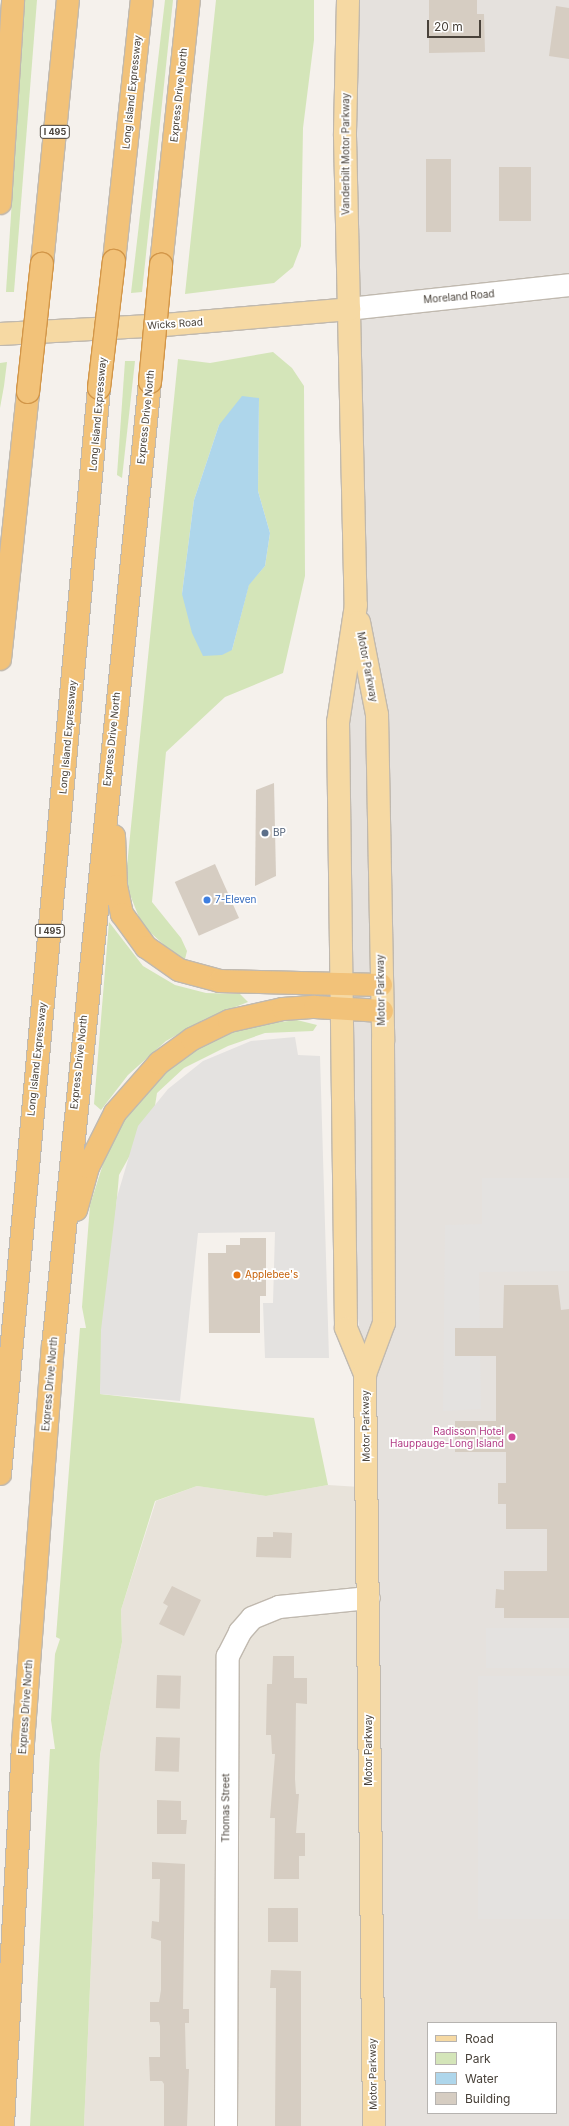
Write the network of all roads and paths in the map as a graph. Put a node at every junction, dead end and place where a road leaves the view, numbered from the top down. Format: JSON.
{"nodes":[{"id":1,"x":13,"y":0,"type":"edge"},
{"id":2,"x":68,"y":0,"type":"edge"},
{"id":3,"x":142,"y":0,"type":"edge"},
{"id":4,"x":189,"y":0,"type":"edge"},
{"id":5,"x":348,"y":0,"type":"edge"},
{"id":6,"x":0,"y":203,"type":"edge"},
{"id":7,"x":569,"y":285,"type":"edge"},
{"id":8,"x":349,"y":309,"type":"junction"},
{"id":9,"x":0,"y":334,"type":"edge"},
{"id":10,"x":356,"y":605,"type":"junction"},
{"id":11,"x":0,"y":659,"type":"edge"},
{"id":12,"x":112,"y":743,"type":"junction"},
{"id":13,"x":343,"y":984,"type":"junction"},
{"id":14,"x":381,"y":986,"type":"junction"},
{"id":15,"x":343,"y":1008,"type":"junction"},
{"id":16,"x":382,"y":1010,"type":"junction"},
{"id":17,"x":59,"y":1275,"type":"junction"},
{"id":18,"x":365,"y":1374,"type":"junction"},
{"id":19,"x":0,"y":1474,"type":"edge"},
{"id":20,"x":369,"y":1598,"type":"junction"},
{"id":21,"x":3,"y":2126,"type":"edge"},
{"id":22,"x":226,"y":2126,"type":"edge"},
{"id":23,"x":374,"y":2126,"type":"edge"}],
"edges":[{"from":1,"to":6,"type":"highway"},
{"from":2,"to":11,"type":"highway","number":"I 495","bridge":true},
{"from":3,"to":19,"type":"highway","name":"Long Island Expressway","number":"I 495","bridge":true},
{"from":4,"to":12,"type":"highway","name":"Express Drive North","bridge":true},
{"from":5,"to":8,"type":"main road","name":"Vanderbilt Motor Parkway"},
{"from":7,"to":8,"type":"street","name":"Moreland Road"},
{"from":8,"to":9,"type":"main road","name":"Wicks Road"},
{"from":8,"to":10,"type":"main road","name":"Motor Parkway"},
{"from":10,"to":13,"type":"main road","name":"Motor Parkway"},
{"from":10,"to":14,"type":"main road","name":"Motor Parkway"},
{"from":12,"to":13,"type":"highway"},
{"from":12,"to":17,"type":"highway","name":"Express Drive North"},
{"from":13,"to":14,"type":"highway"},
{"from":13,"to":15,"type":"main road","name":"Motor Parkway"},
{"from":14,"to":16,"type":"main road","name":"Motor Parkway"},
{"from":15,"to":16,"type":"highway"},
{"from":15,"to":17,"type":"highway"},
{"from":15,"to":18,"type":"main road","name":"Motor Parkway"},
{"from":16,"to":18,"type":"main road","name":"Motor Parkway"},
{"from":17,"to":21,"type":"highway","name":"Express Drive North"},
{"from":18,"to":20,"type":"main road","name":"Motor Parkway"},
{"from":20,"to":22,"type":"street","name":"Thomas Street"},
{"from":20,"to":23,"type":"main road","name":"Motor Parkway"}]}
